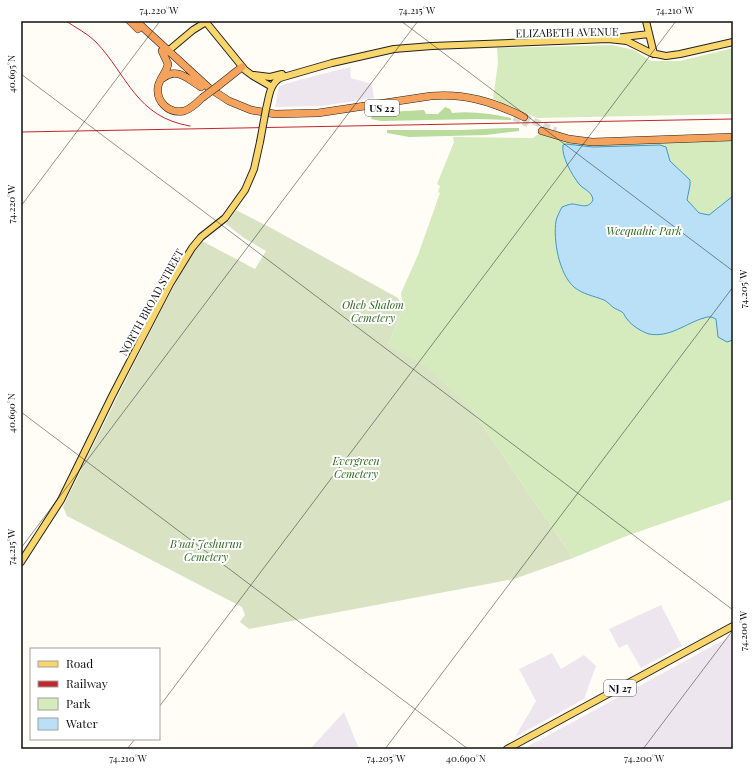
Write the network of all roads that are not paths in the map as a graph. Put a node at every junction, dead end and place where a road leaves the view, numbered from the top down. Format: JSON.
{"nodes":[{"id":1,"x":130,"y":21,"type":"edge"},
{"id":2,"x":136,"y":21,"type":"edge"},
{"id":3,"x":646,"y":21,"type":"edge"},
{"id":4,"x":206,"y":22,"type":"edge"},
{"id":5,"x":649,"y":34,"type":"junction"},
{"id":6,"x":608,"y":39,"type":"junction"},
{"id":7,"x":733,"y":42,"type":"edge"},
{"id":8,"x":165,"y":51,"type":"junction"},
{"id":9,"x":654,"y":54,"type":"junction"},
{"id":10,"x":242,"y":67,"type":"junction"},
{"id":11,"x":250,"y":74,"type":"junction"},
{"id":12,"x":292,"y":74,"type":"junction"},
{"id":13,"x":161,"y":79,"type":"junction"},
{"id":14,"x":272,"y":86,"type":"junction"},
{"id":15,"x":201,"y":87,"type":"junction"},
{"id":16,"x":524,"y":116,"type":"tunnel mouth"},
{"id":17,"x":514,"y":117,"type":"tunnel mouth"},
{"id":18,"x":542,"y":131,"type":"dead end"},
{"id":19,"x":556,"y":131,"type":"tunnel mouth"},
{"id":20,"x":733,"y":133,"type":"edge"},
{"id":21,"x":733,"y":137,"type":"edge"},
{"id":22,"x":21,"y":562,"type":"edge"},
{"id":23,"x":733,"y":626,"type":"edge"},
{"id":24,"x":507,"y":749,"type":"edge"}],
"edges":[{"from":1,"to":8,"type":"highway","number":"US 22"},
{"from":2,"to":8,"type":"highway","number":"US 22"},
{"from":3,"to":5,"type":"main road"},
{"from":4,"to":8,"type":"main road"},
{"from":4,"to":10,"type":"main road"},
{"from":5,"to":6,"type":"main road"},
{"from":5,"to":9,"type":"main road"},
{"from":6,"to":9,"type":"main road","name":"ELIZABETH AVENUE"},
{"from":6,"to":12,"type":"main road","name":"ELIZABETH AVENUE"},
{"from":7,"to":9,"type":"main road","name":"ELIZABETH AVENUE"},
{"from":8,"to":13,"type":"highway"},
{"from":8,"to":15,"type":"highway","number":"US 22"},
{"from":8,"to":16,"type":"highway","number":"US 22"},
{"from":10,"to":11,"type":"main road"},
{"from":10,"to":13,"type":"highway","bridge":true},
{"from":11,"to":12,"type":"main road"},
{"from":11,"to":14,"type":"main road"},
{"from":12,"to":14,"type":"main road"},
{"from":13,"to":15,"type":"highway"},
{"from":14,"to":22,"type":"main road","name":"NORTH BROAD STREET","bridge":true},
{"from":15,"to":17,"type":"highway","number":"US 22"},
{"from":18,"to":21,"type":"highway"},
{"from":19,"to":20,"type":"highway"},
{"from":23,"to":24,"type":"main road","number":"NJ 27"}]}
